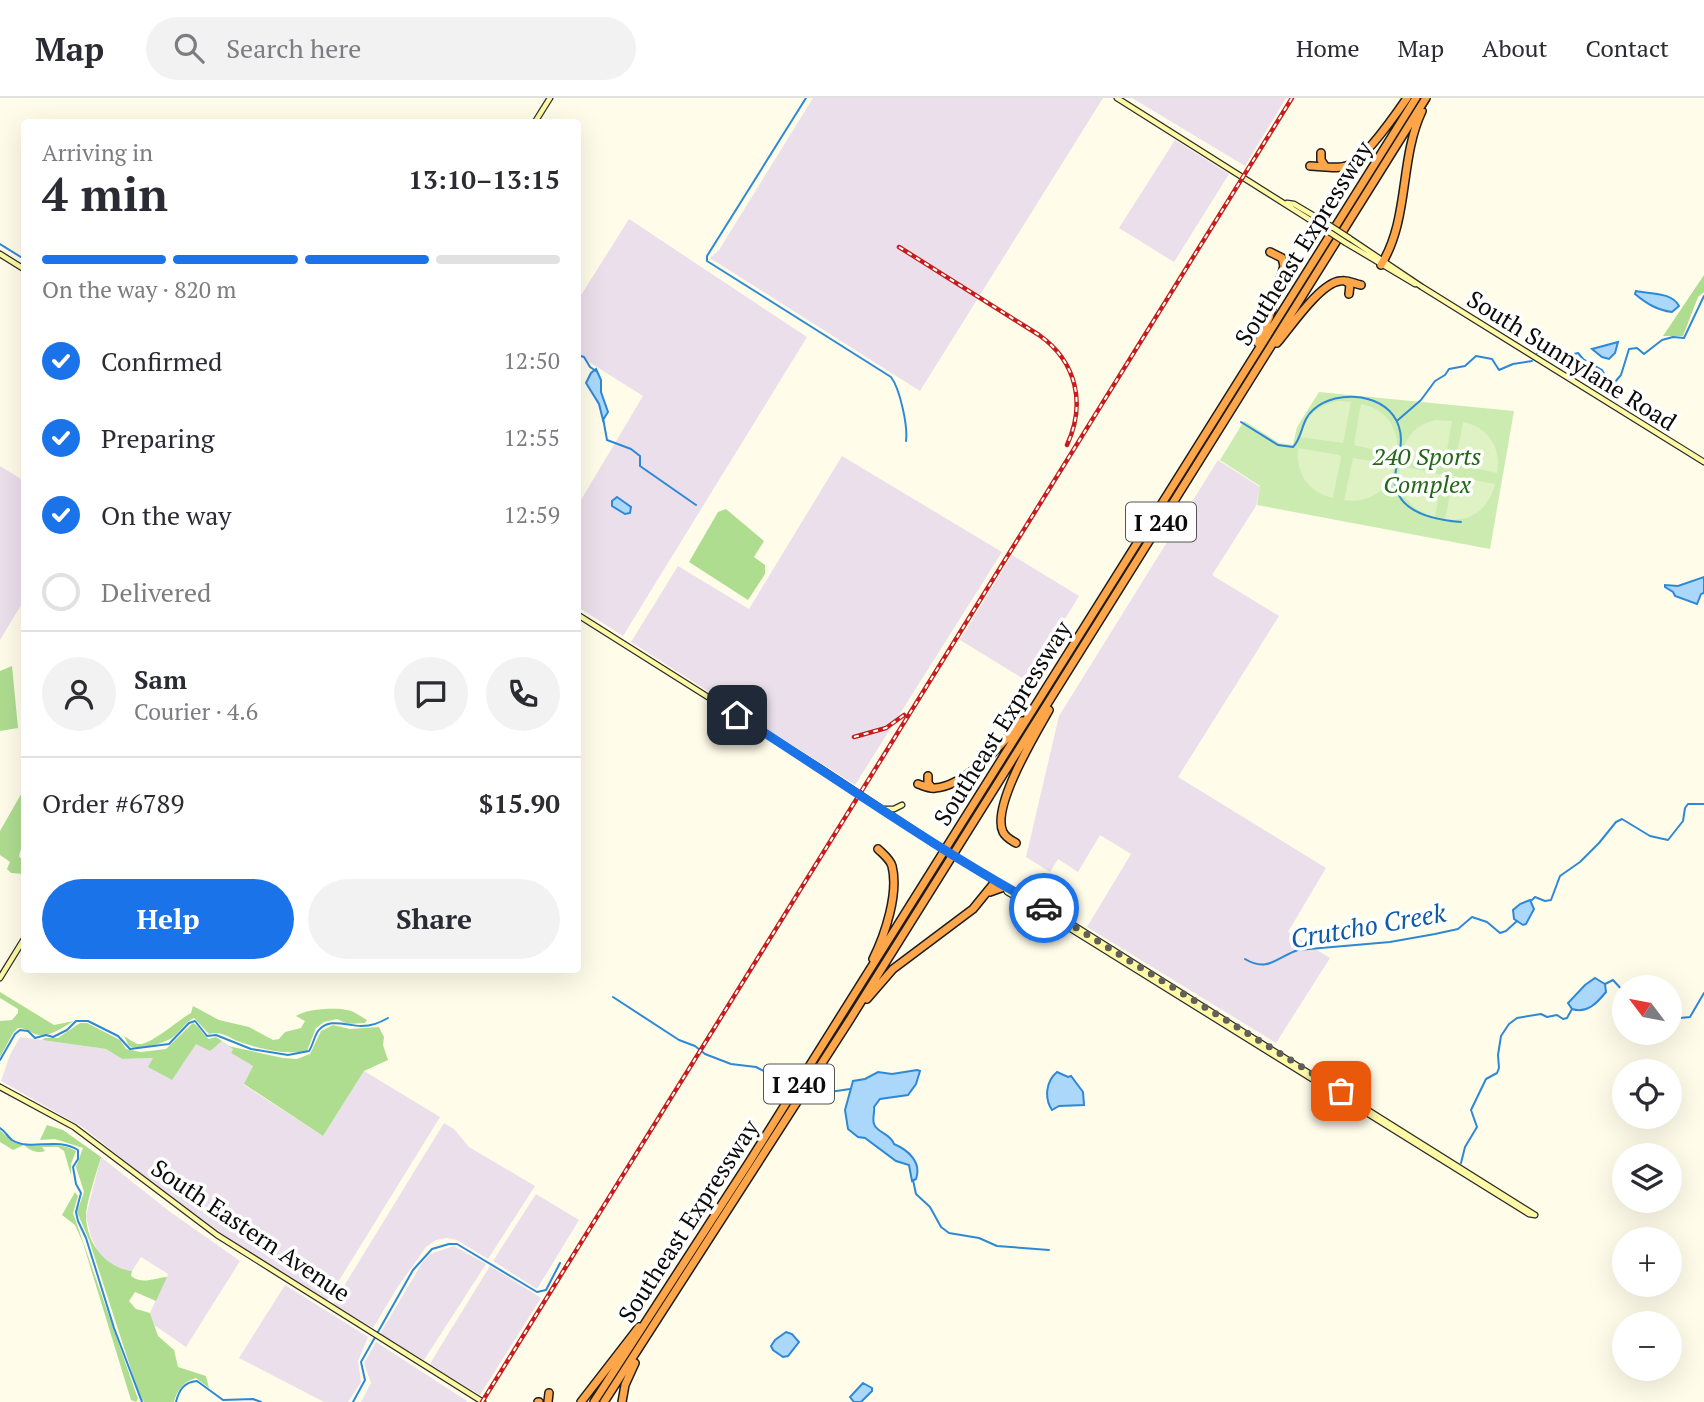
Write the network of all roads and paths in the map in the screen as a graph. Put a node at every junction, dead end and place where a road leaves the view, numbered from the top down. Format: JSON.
{"nodes":[{"id":1,"x":550,"y":98,"type":"edge"},
{"id":2,"x":1117,"y":98,"type":"edge"},
{"id":3,"x":1407,"y":98,"type":"edge"},
{"id":4,"x":1416,"y":98,"type":"edge"},
{"id":5,"x":1427,"y":98,"type":"edge"},
{"id":6,"x":537,"y":119,"type":"edge"},
{"id":7,"x":1321,"y":153,"type":"dead end"},
{"id":8,"x":1310,"y":166,"type":"dead end"},
{"id":9,"x":1325,"y":166,"type":"junction"},
{"id":10,"x":1269,"y":252,"type":"dead end"},
{"id":11,"x":0,"y":254,"type":"edge"},
{"id":12,"x":1382,"y":262,"type":"junction"},
{"id":13,"x":21,"y":267,"type":"edge"},
{"id":14,"x":1344,"y":280,"type":"junction"},
{"id":15,"x":1362,"y":285,"type":"dead end"},
{"id":16,"x":1349,"y":294,"type":"dead end"},
{"id":17,"x":1260,"y":362,"type":"junction"},
{"id":18,"x":1228,"y":398,"type":"junction"},
{"id":19,"x":1704,"y":462,"type":"edge"},
{"id":20,"x":581,"y":617,"type":"edge"},
{"id":21,"x":1061,"y":681,"type":"junction"},
{"id":22,"x":1038,"y":702,"type":"junction"},
{"id":23,"x":928,"y":776,"type":"dead end"},
{"id":24,"x":918,"y":785,"type":"dead end"},
{"id":25,"x":933,"y":789,"type":"junction"},
{"id":26,"x":902,"y":805,"type":"dead end"},
{"id":27,"x":878,"y":808,"type":"junction"},
{"id":28,"x":1016,"y":843,"type":"dead end"},
{"id":29,"x":878,"y":849,"type":"dead end"},
{"id":30,"x":887,"y":857,"type":"junction"},
{"id":31,"x":874,"y":860,"type":"dead end"},
{"id":32,"x":995,"y":882,"type":"junction"},
{"id":33,"x":1004,"y":887,"type":"junction"},
{"id":34,"x":987,"y":894,"type":"junction"},
{"id":35,"x":21,"y":944,"type":"edge"},
{"id":36,"x":0,"y":978,"type":"edge"},
{"id":37,"x":853,"y":998,"type":"junction"},
{"id":38,"x":1188,"y":999,"type":"junction"},
{"id":39,"x":849,"y":1021,"type":"junction"},
{"id":40,"x":0,"y":1087,"type":"edge"},
{"id":41,"x":654,"y":1310,"type":"junction"},
{"id":42,"x":647,"y":1335,"type":"junction"},
{"id":43,"x":483,"y":1402,"type":"edge"},
{"id":44,"x":581,"y":1402,"type":"edge"},
{"id":45,"x":594,"y":1402,"type":"edge"},
{"id":46,"x":604,"y":1402,"type":"edge"},
{"id":47,"x":622,"y":1402,"type":"edge"}],
"edges":[{"from":1,"to":6,"type":"main road"},
{"from":2,"to":12,"type":"main road","name":"South Sunnylane Road","bridge":true},
{"from":3,"to":9,"type":"highway"},
{"from":4,"to":18,"type":"highway","name":"Southeast Expressway","number":"I 240"},
{"from":5,"to":12,"type":"highway"},
{"from":5,"to":17,"type":"highway","name":"Southeast Expressway","number":"I 240"},
{"from":7,"to":9,"type":"highway"},
{"from":8,"to":9,"type":"highway"},
{"from":10,"to":18,"type":"highway"},
{"from":11,"to":13,"type":"main road"},
{"from":12,"to":19,"type":"main road","name":"South Sunnylane Road"},
{"from":14,"to":15,"type":"highway"},
{"from":14,"to":16,"type":"highway"},
{"from":14,"to":17,"type":"highway"},
{"from":17,"to":21,"type":"highway","name":"Southeast Expressway","number":"I 240"},
{"from":18,"to":22,"type":"highway","name":"Southeast Expressway","number":"I 240"},
{"from":20,"to":27,"type":"main road"},
{"from":21,"to":28,"type":"highway"},
{"from":21,"to":39,"type":"highway","name":"Southeast Expressway","number":"I 240"},
{"from":22,"to":25,"type":"highway"},
{"from":22,"to":37,"type":"highway","name":"Southeast Expressway","number":"I 240"},
{"from":23,"to":25,"type":"highway"},
{"from":24,"to":25,"type":"highway"},
{"from":26,"to":27,"type":"main road"},
{"from":27,"to":32,"type":"main road","bridge":true},
{"from":29,"to":30,"type":"highway"},
{"from":30,"to":31,"type":"highway"},
{"from":30,"to":37,"type":"highway"},
{"from":32,"to":33,"type":"main road"},
{"from":32,"to":34,"type":"highway"},
{"from":33,"to":34,"type":"highway"},
{"from":33,"to":38,"type":"main road"},
{"from":34,"to":39,"type":"highway"},
{"from":35,"to":36,"type":"main road"},
{"from":37,"to":41,"type":"highway","name":"Southeast Expressway","number":"I 240"},
{"from":38,"to":38,"type":"main road"},
{"from":39,"to":42,"type":"highway","name":"Southeast Expressway","number":"I 240"},
{"from":40,"to":43,"type":"main road","name":"South Eastern Avenue"},
{"from":41,"to":44,"type":"highway"},
{"from":41,"to":45,"type":"highway","name":"Southeast Expressway","number":"I 240"},
{"from":42,"to":46,"type":"highway","name":"Southeast Expressway","number":"I 240"},
{"from":42,"to":47,"type":"highway"}]}
